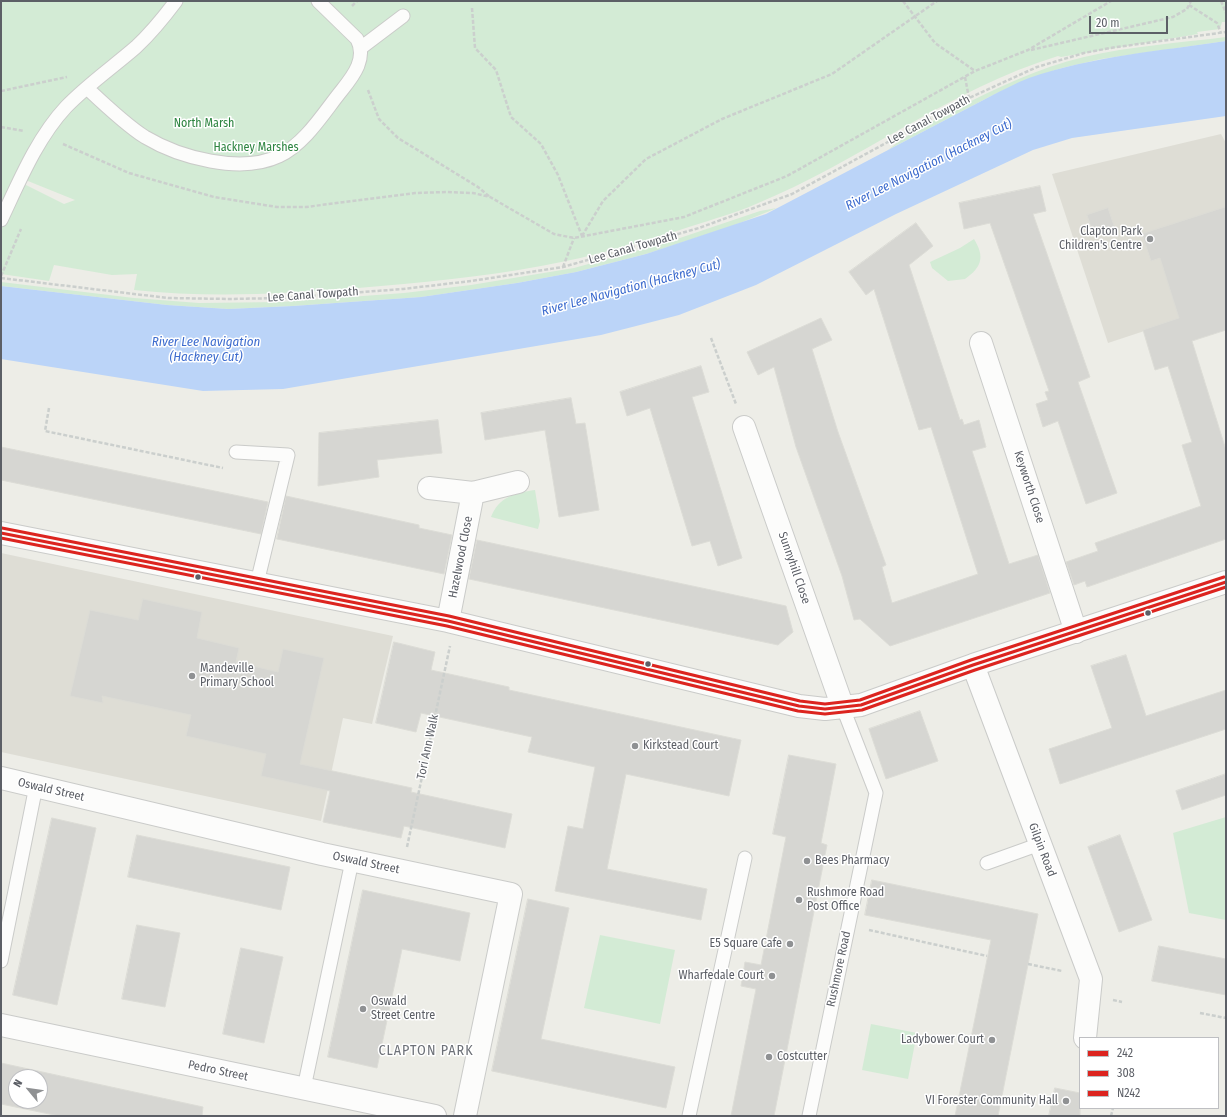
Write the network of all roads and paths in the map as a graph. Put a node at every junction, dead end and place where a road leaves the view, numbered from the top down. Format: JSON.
{"nodes":[{"id":1,"x":176,"y":1,"type":"edge"},
{"id":2,"x":318,"y":1,"type":"edge"},
{"id":3,"x":903,"y":1,"type":"edge"},
{"id":4,"x":937,"y":1,"type":"edge"},
{"id":5,"x":1111,"y":1,"type":"edge"},
{"id":6,"x":1191,"y":1,"type":"edge"},
{"id":7,"x":1220,"y":1,"type":"edge"},
{"id":8,"x":1190,"y":5,"type":"junction"},
{"id":9,"x":472,"y":8,"type":"dead end"},
{"id":10,"x":1226,"y":13,"type":"edge"},
{"id":11,"x":403,"y":16,"type":"dead end"},
{"id":12,"x":915,"y":17,"type":"junction"},
{"id":13,"x":1226,"y":32,"type":"edge"},
{"id":14,"x":1221,"y":33,"type":"junction"},
{"id":15,"x":362,"y":47,"type":"junction"},
{"id":16,"x":1028,"y":50,"type":"junction"},
{"id":17,"x":359,"y":66,"type":"junction"},
{"id":18,"x":975,"y":71,"type":"junction"},
{"id":19,"x":70,"y":76,"type":"dead end"},
{"id":20,"x":965,"y":76,"type":"junction"},
{"id":21,"x":88,"y":88,"type":"junction"},
{"id":22,"x":1,"y":92,"type":"edge"},
{"id":23,"x":969,"y":98,"type":"junction"},
{"id":24,"x":44,"y":135,"type":"junction"},
{"id":25,"x":490,"y":197,"type":"junction"},
{"id":26,"x":2,"y":218,"type":"edge"},
{"id":27,"x":582,"y":237,"type":"junction"},
{"id":28,"x":574,"y":238,"type":"junction"},
{"id":29,"x":562,"y":267,"type":"junction"},
{"id":30,"x":1,"y":276,"type":"edge"},
{"id":31,"x":711,"y":338,"type":"dead end"},
{"id":32,"x":981,"y":342,"type":"dead end"},
{"id":33,"x":49,"y":408,"type":"dead end"},
{"id":34,"x":744,"y":427,"type":"joint"},
{"id":35,"x":236,"y":452,"type":"joint"},
{"id":36,"x":518,"y":482,"type":"dead end"},
{"id":37,"x":429,"y":488,"type":"dead end"},
{"id":38,"x":473,"y":493,"type":"junction"},
{"id":39,"x":1,"y":533,"type":"edge"},
{"id":40,"x":1226,"y":582,"type":"edge"},
{"id":41,"x":257,"y":583,"type":"junction"},
{"id":42,"x":451,"y":622,"type":"junction"},
{"id":43,"x":1076,"y":632,"type":"junction"},
{"id":44,"x":973,"y":665,"type":"junction"},
{"id":45,"x":843,"y":708,"type":"junction"},
{"id":46,"x":1,"y":778,"type":"edge"},
{"id":47,"x":36,"y":786,"type":"junction"},
{"id":48,"x":1040,"y":844,"type":"junction"},
{"id":49,"x":745,"y":858,"type":"dead end"},
{"id":50,"x":352,"y":860,"type":"junction"},
{"id":51,"x":988,"y":863,"type":"dead end"},
{"id":52,"x":402,"y":871,"type":"junction"},
{"id":53,"x":848,"y":926,"type":"junction"},
{"id":54,"x":987,"y":956,"type":"dead end"},
{"id":55,"x":1,"y":961,"type":"edge"},
{"id":56,"x":1200,"y":1013,"type":"dead end"},
{"id":57,"x":1226,"y":1018,"type":"edge"},
{"id":58,"x":1,"y":1025,"type":"edge"},
{"id":59,"x":1085,"y":1037,"type":"edge"},
{"id":60,"x":304,"y":1088,"type":"junction"},
{"id":61,"x":435,"y":1116,"type":"edge"},
{"id":62,"x":465,"y":1116,"type":"edge"},
{"id":63,"x":689,"y":1116,"type":"edge"},
{"id":64,"x":809,"y":1116,"type":"edge"}],
"edges":[{"from":1,"to":21,"type":"lane"},
{"from":2,"to":15,"type":"lane"},
{"from":3,"to":12,"type":"path"},
{"from":4,"to":12,"type":"path"},
{"from":5,"to":16,"type":"path"},
{"from":6,"to":8,"type":"path"},
{"from":7,"to":10,"type":"path"},
{"from":8,"to":14,"type":"path"},
{"from":8,"to":16,"type":"path"},
{"from":9,"to":27,"type":"path"},
{"from":11,"to":15,"type":"lane"},
{"from":12,"to":18,"type":"path"},
{"from":12,"to":27,"type":"path"},
{"from":13,"to":14,"type":"path","name":"Lee Canal Towpath"},
{"from":14,"to":23,"type":"path","name":"Lee Canal Towpath"},
{"from":15,"to":17,"type":"lane"},
{"from":16,"to":18,"type":"path"},
{"from":17,"to":21,"type":"lane"},
{"from":17,"to":25,"type":"path"},
{"from":18,"to":20,"type":"path"},
{"from":19,"to":22,"type":"path"},
{"from":20,"to":23,"type":"path"},
{"from":20,"to":27,"type":"path"},
{"from":21,"to":24,"type":"lane"},
{"from":23,"to":29,"type":"path","name":"Lee Canal Towpath"},
{"from":24,"to":25,"type":"path"},
{"from":24,"to":26,"type":"lane"},
{"from":25,"to":28,"type":"path"},
{"from":27,"to":28,"type":"path"},
{"from":28,"to":29,"type":"path"},
{"from":29,"to":30,"type":"path","name":"Lee Canal Towpath"},
{"from":31,"to":34,"type":"path"},
{"from":32,"to":43,"type":"street","name":"Keyworth Close"},
{"from":33,"to":35,"type":"path"},
{"from":34,"to":45,"type":"street","name":"Sunnyhill Close"},
{"from":35,"to":41,"type":"lane"},
{"from":36,"to":38,"type":"street"},
{"from":37,"to":38,"type":"street"},
{"from":38,"to":42,"type":"street","name":"Hazelwood Close"},
{"from":39,"to":41,"type":"street"},
{"from":40,"to":43,"type":"street"},
{"from":41,"to":42,"type":"street"},
{"from":42,"to":45,"type":"street"},
{"from":42,"to":52,"type":"path","name":"Tori Ann Walk"},
{"from":43,"to":44,"type":"street"},
{"from":44,"to":45,"type":"street"},
{"from":44,"to":48,"type":"street","name":"Gilpin Road"},
{"from":45,"to":53,"type":"lane","name":"Rushmore Road"},
{"from":46,"to":47,"type":"street","name":"Oswald Street"},
{"from":47,"to":50,"type":"street","name":"Oswald Street"},
{"from":47,"to":55,"type":"lane"},
{"from":48,"to":51,"type":"lane"},
{"from":48,"to":59,"type":"street","name":"Gilpin Road"},
{"from":49,"to":63,"type":"lane"},
{"from":50,"to":52,"type":"street","name":"Oswald Street"},
{"from":50,"to":60,"type":"lane"},
{"from":52,"to":62,"type":"street","name":"Oswald Street"},
{"from":53,"to":54,"type":"path"},
{"from":53,"to":64,"type":"lane","name":"Rushmore Road"},
{"from":56,"to":57,"type":"path"},
{"from":58,"to":60,"type":"street","name":"Pedro Street"},
{"from":60,"to":61,"type":"street","name":"Pedro Street"}]}
